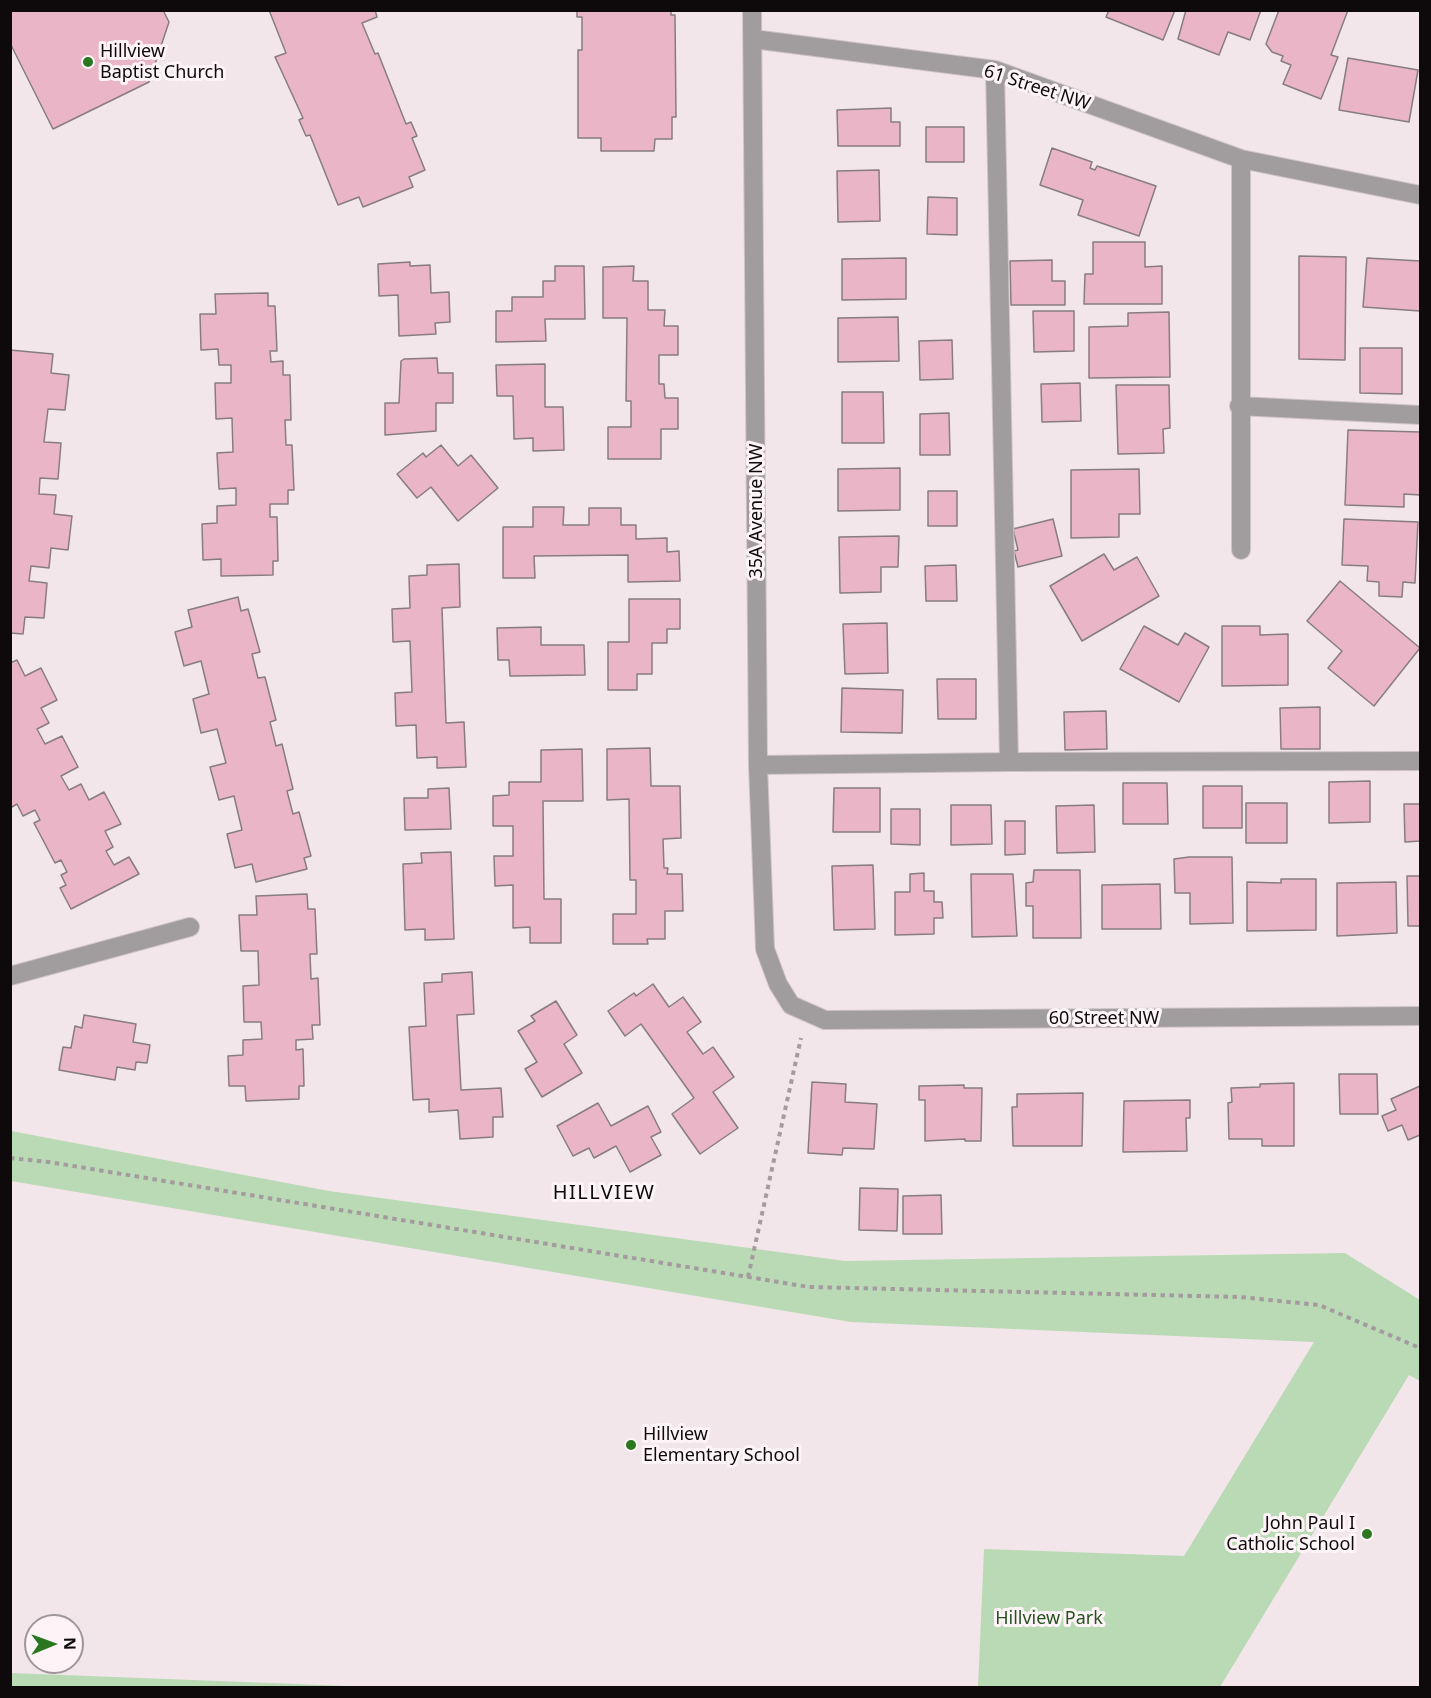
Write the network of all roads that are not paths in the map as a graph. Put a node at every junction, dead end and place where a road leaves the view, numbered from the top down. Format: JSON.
{"nodes":[{"id":1,"x":752,"y":10,"type":"edge"},
{"id":2,"x":753,"y":39,"type":"junction"},
{"id":3,"x":995,"y":70,"type":"junction"},
{"id":4,"x":1240,"y":159,"type":"junction"},
{"id":5,"x":1420,"y":195,"type":"edge"},
{"id":6,"x":1239,"y":406,"type":"junction"},
{"id":7,"x":1420,"y":415,"type":"edge"},
{"id":8,"x":1241,"y":550,"type":"dead end"},
{"id":9,"x":1420,"y":760,"type":"edge"},
{"id":10,"x":1009,"y":762,"type":"junction"},
{"id":11,"x":758,"y":765,"type":"junction"},
{"id":12,"x":190,"y":927,"type":"dead end"},
{"id":13,"x":10,"y":976,"type":"edge"},
{"id":14,"x":799,"y":1009,"type":"joint"},
{"id":15,"x":1420,"y":1016,"type":"edge"}],
"edges":[{"from":1,"to":2,"type":"street","name":"35A Avenue NW"},
{"from":2,"to":3,"type":"street","name":"61 Street NW"},
{"from":2,"to":11,"type":"street","name":"35A Avenue NW"},
{"from":3,"to":4,"type":"street","name":"61 Street NW"},
{"from":3,"to":10,"type":"street"},
{"from":4,"to":5,"type":"street","name":"61 Street NW"},
{"from":4,"to":6,"type":"street"},
{"from":6,"to":7,"type":"street"},
{"from":6,"to":8,"type":"street"},
{"from":9,"to":10,"type":"street"},
{"from":10,"to":11,"type":"street"},
{"from":11,"to":14,"type":"street","name":"35A Avenue NW"},
{"from":12,"to":13,"type":"street"},
{"from":14,"to":15,"type":"street","name":"60 Street NW"}]}
